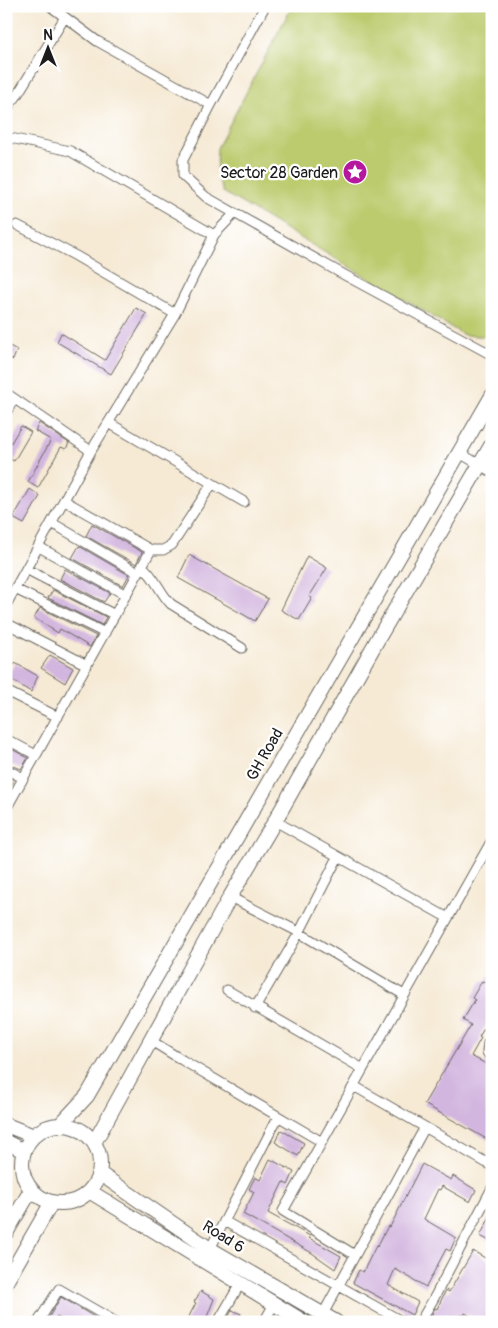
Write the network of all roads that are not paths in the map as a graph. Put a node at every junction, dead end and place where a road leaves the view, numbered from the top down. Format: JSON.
{"nodes":[{"id":1,"x":50,"y":6,"type":"edge"},
{"id":2,"x":265,"y":6,"type":"edge"},
{"id":3,"x":65,"y":17,"type":"junction"},
{"id":4,"x":211,"y":105,"type":"junction"},
{"id":5,"x":6,"y":109,"type":"edge"},
{"id":6,"x":6,"y":137,"type":"edge"},
{"id":7,"x":235,"y":213,"type":"junction"},
{"id":8,"x":17,"y":225,"type":"dead end"},
{"id":9,"x":214,"y":235,"type":"junction"},
{"id":10,"x":175,"y":314,"type":"junction"},
{"id":11,"x":492,"y":355,"type":"edge"},
{"id":12,"x":10,"y":396,"type":"edge"},
{"id":13,"x":492,"y":396,"type":"edge"},
{"id":14,"x":6,"y":413,"type":"edge"},
{"id":15,"x":109,"y":423,"type":"junction"},
{"id":16,"x":492,"y":444,"type":"edge"},
{"id":17,"x":91,"y":451,"type":"junction"},
{"id":18,"x":458,"y":452,"type":"junction"},
{"id":19,"x":486,"y":469,"type":"edge"},
{"id":20,"x":212,"y":484,"type":"junction"},
{"id":21,"x":65,"y":501,"type":"junction"},
{"id":22,"x":244,"y":502,"type":"dead end"},
{"id":23,"x":52,"y":523,"type":"junction"},
{"id":24,"x":39,"y":547,"type":"junction"},
{"id":25,"x":151,"y":550,"type":"junction"},
{"id":26,"x":26,"y":569,"type":"junction"},
{"id":27,"x":140,"y":570,"type":"junction"},
{"id":28,"x":16,"y":589,"type":"junction"},
{"id":29,"x":126,"y":595,"type":"junction"},
{"id":30,"x":6,"y":605,"type":"edge"},
{"id":31,"x":115,"y":615,"type":"junction"},
{"id":32,"x":6,"y":623,"type":"edge"},
{"id":33,"x":104,"y":633,"type":"junction"},
{"id":34,"x":242,"y":648,"type":"dead end"},
{"id":35,"x":87,"y":666,"type":"junction"},
{"id":36,"x":6,"y":691,"type":"edge"},
{"id":37,"x":58,"y":717,"type":"junction"},
{"id":38,"x":6,"y":739,"type":"edge"},
{"id":39,"x":36,"y":755,"type":"junction"},
{"id":40,"x":6,"y":769,"type":"edge"},
{"id":41,"x":24,"y":778,"type":"junction"},
{"id":42,"x":6,"y":809,"type":"edge"},
{"id":43,"x":275,"y":821,"type":"junction"},
{"id":44,"x":492,"y":840,"type":"edge"},
{"id":45,"x":338,"y":857,"type":"junction"},
{"id":46,"x":230,"y":896,"type":"junction"},
{"id":47,"x":448,"y":918,"type":"junction"},
{"id":48,"x":299,"y":933,"type":"junction"},
{"id":49,"x":227,"y":990,"type":"dead end"},
{"id":50,"x":404,"y":995,"type":"junction"},
{"id":51,"x":255,"y":1008,"type":"junction"},
{"id":52,"x":492,"y":1037,"type":"edge"},
{"id":53,"x":150,"y":1040,"type":"junction"},
{"id":54,"x":492,"y":1060,"type":"edge"},
{"id":55,"x":363,"y":1069,"type":"junction"},
{"id":56,"x":354,"y":1086,"type":"junction"},
{"id":57,"x":278,"y":1117,"type":"junction"},
{"id":58,"x":6,"y":1125,"type":"edge"},
{"id":59,"x":60,"y":1125,"type":"junction"},
{"id":60,"x":425,"y":1127,"type":"junction"},
{"id":61,"x":34,"y":1136,"type":"junction"},
{"id":62,"x":6,"y":1142,"type":"edge"},
{"id":63,"x":322,"y":1142,"type":"junction"},
{"id":64,"x":94,"y":1143,"type":"junction"},
{"id":65,"x":24,"y":1152,"type":"junction"},
{"id":66,"x":492,"y":1166,"type":"edge"},
{"id":67,"x":99,"y":1173,"type":"junction"},
{"id":68,"x":492,"y":1188,"type":"edge"},
{"id":69,"x":31,"y":1190,"type":"junction"},
{"id":70,"x":89,"y":1191,"type":"junction"},
{"id":71,"x":52,"y":1202,"type":"junction"},
{"id":72,"x":224,"y":1221,"type":"junction"},
{"id":73,"x":6,"y":1233,"type":"edge"},
{"id":74,"x":210,"y":1249,"type":"junction"},
{"id":75,"x":355,"y":1255,"type":"junction"},
{"id":76,"x":6,"y":1282,"type":"edge"},
{"id":77,"x":240,"y":1284,"type":"junction"},
{"id":78,"x":339,"y":1284,"type":"junction"},
{"id":79,"x":274,"y":1304,"type":"junction"},
{"id":80,"x":322,"y":1314,"type":"junction"},
{"id":81,"x":38,"y":1322,"type":"edge"},
{"id":82,"x":116,"y":1322,"type":"edge"},
{"id":83,"x":218,"y":1322,"type":"edge"},
{"id":84,"x":264,"y":1322,"type":"edge"},
{"id":85,"x":304,"y":1322,"type":"edge"},
{"id":86,"x":336,"y":1322,"type":"edge"},
{"id":87,"x":403,"y":1322,"type":"edge"},
{"id":88,"x":420,"y":1322,"type":"edge"}],
"edges":[{"from":1,"to":3,"type":"street"},
{"from":2,"to":4,"type":"street"},
{"from":3,"to":4,"type":"street"},
{"from":3,"to":5,"type":"street"},
{"from":4,"to":7,"type":"street"},
{"from":6,"to":9,"type":"street"},
{"from":7,"to":9,"type":"street"},
{"from":7,"to":11,"type":"street"},
{"from":8,"to":10,"type":"street"},
{"from":9,"to":10,"type":"street"},
{"from":10,"to":15,"type":"street"},
{"from":12,"to":14,"type":"street"},
{"from":12,"to":17,"type":"street"},
{"from":13,"to":18,"type":"main road","name":"GH Road"},
{"from":15,"to":17,"type":"street"},
{"from":15,"to":20,"type":"street"},
{"from":16,"to":19,"type":"main road"},
{"from":17,"to":21,"type":"street"},
{"from":18,"to":19,"type":"street"},
{"from":18,"to":59,"type":"main road","name":"GH Road"},
{"from":19,"to":43,"type":"main road"},
{"from":20,"to":22,"type":"street"},
{"from":20,"to":25,"type":"street"},
{"from":21,"to":23,"type":"street"},
{"from":21,"to":25,"type":"street"},
{"from":23,"to":24,"type":"street"},
{"from":23,"to":27,"type":"street"},
{"from":24,"to":26,"type":"street"},
{"from":24,"to":29,"type":"street"},
{"from":25,"to":27,"type":"street"},
{"from":26,"to":28,"type":"street"},
{"from":26,"to":31,"type":"street"},
{"from":27,"to":29,"type":"street"},
{"from":27,"to":34,"type":"street"},
{"from":28,"to":30,"type":"street"},
{"from":28,"to":33,"type":"street"},
{"from":29,"to":31,"type":"street"},
{"from":31,"to":33,"type":"street"},
{"from":32,"to":35,"type":"street"},
{"from":33,"to":35,"type":"street"},
{"from":35,"to":37,"type":"street"},
{"from":36,"to":37,"type":"street"},
{"from":37,"to":39,"type":"street"},
{"from":38,"to":39,"type":"street"},
{"from":39,"to":41,"type":"street"},
{"from":40,"to":41,"type":"street"},
{"from":41,"to":42,"type":"street"},
{"from":43,"to":45,"type":"street"},
{"from":43,"to":46,"type":"main road"},
{"from":44,"to":47,"type":"street"},
{"from":45,"to":47,"type":"street"},
{"from":45,"to":48,"type":"street"},
{"from":46,"to":48,"type":"street"},
{"from":46,"to":53,"type":"main road"},
{"from":47,"to":50,"type":"street"},
{"from":48,"to":50,"type":"street"},
{"from":48,"to":51,"type":"street"},
{"from":49,"to":51,"type":"street"},
{"from":50,"to":55,"type":"street"},
{"from":51,"to":55,"type":"street"},
{"from":52,"to":54,"type":"street"},
{"from":53,"to":57,"type":"street"},
{"from":53,"to":64,"type":"main road"},
{"from":55,"to":56,"type":"street"},
{"from":56,"to":60,"type":"street"},
{"from":56,"to":63,"type":"street"},
{"from":57,"to":63,"type":"street"},
{"from":57,"to":72,"type":"street"},
{"from":58,"to":61,"type":"main road"},
{"from":59,"to":61,"type":"main road"},
{"from":59,"to":64,"type":"main road"},
{"from":60,"to":66,"type":"street"},
{"from":60,"to":75,"type":"street"},
{"from":61,"to":65,"type":"main road"},
{"from":62,"to":65,"type":"main road"},
{"from":63,"to":75,"type":"street"},
{"from":64,"to":67,"type":"main road"},
{"from":65,"to":69,"type":"main road"},
{"from":67,"to":70,"type":"main road"},
{"from":67,"to":74,"type":"main road","name":"Road 6"},
{"from":68,"to":88,"type":"street"},
{"from":69,"to":71,"type":"main road"},
{"from":69,"to":73,"type":"main road"},
{"from":70,"to":71,"type":"main road"},
{"from":70,"to":77,"type":"main road","name":"Road 6"},
{"from":71,"to":76,"type":"main road"},
{"from":72,"to":74,"type":"street"},
{"from":72,"to":78,"type":"street"},
{"from":74,"to":80,"type":"main road","name":"Road 6"},
{"from":75,"to":78,"type":"street"},
{"from":77,"to":79,"type":"main road","name":"Road 6"},
{"from":77,"to":83,"type":"street"},
{"from":78,"to":80,"type":"street"},
{"from":78,"to":87,"type":"street"},
{"from":79,"to":84,"type":"street"},
{"from":79,"to":85,"type":"main road","name":"Road 6"},
{"from":80,"to":86,"type":"main road","name":"Road 6"},
{"from":81,"to":82,"type":"street"}]}
